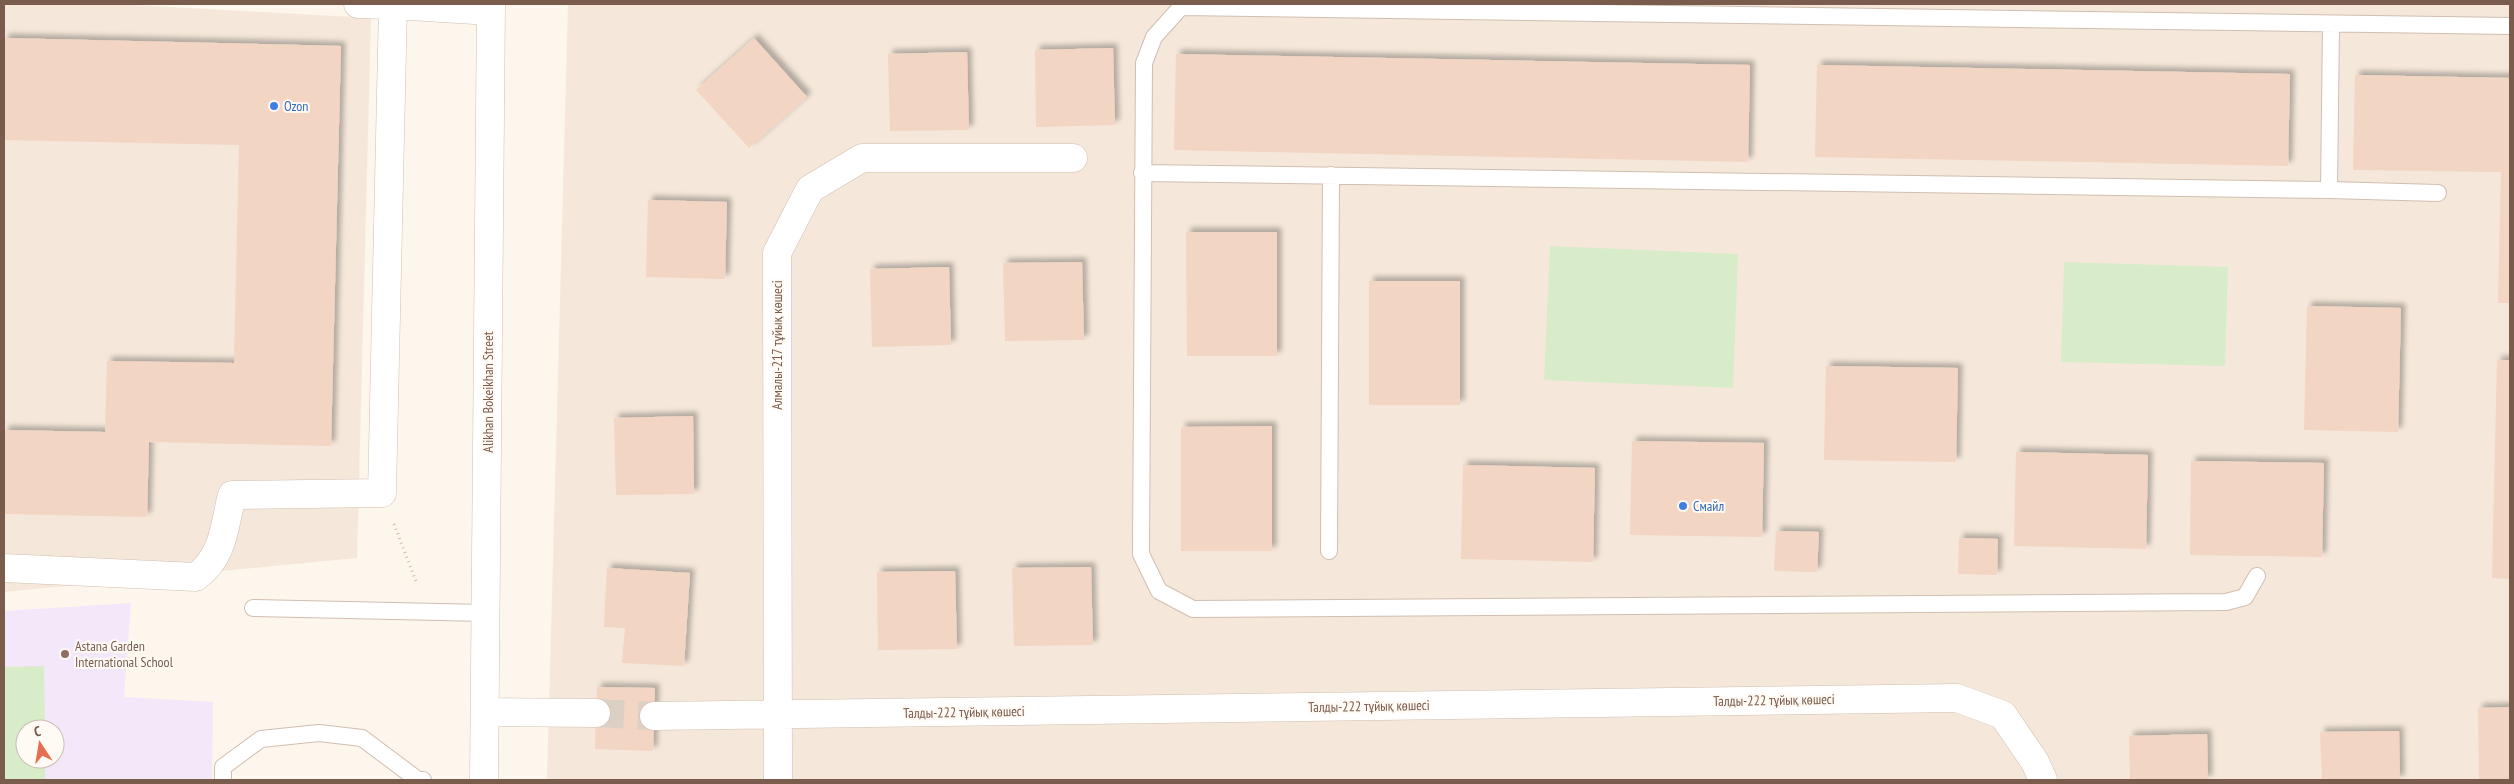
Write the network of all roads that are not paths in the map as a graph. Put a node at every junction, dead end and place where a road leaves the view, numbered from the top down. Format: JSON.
{"nodes":[{"id":1,"x":358,"y":4,"type":"edge"},
{"id":2,"x":393,"y":5,"type":"junction"},
{"id":3,"x":491,"y":7,"type":"edge"},
{"id":4,"x":1586,"y":8,"type":"edge"},
{"id":5,"x":2331,"y":25,"type":"junction"},
{"id":6,"x":2510,"y":26,"type":"edge"},
{"id":7,"x":1073,"y":158,"type":"dead end"},
{"id":8,"x":1142,"y":173,"type":"junction"},
{"id":9,"x":1331,"y":175,"type":"junction"},
{"id":10,"x":2329,"y":190,"type":"junction"},
{"id":11,"x":2438,"y":193,"type":"dead end"},
{"id":12,"x":1329,"y":551,"type":"dead end"},
{"id":13,"x":4,"y":568,"type":"edge"},
{"id":14,"x":2257,"y":576,"type":"dead end"},
{"id":15,"x":253,"y":608,"type":"dead end"},
{"id":16,"x":486,"y":613,"type":"junction"},
{"id":17,"x":485,"y":712,"type":"junction"},
{"id":18,"x":596,"y":713,"type":"tunnel mouth"},
{"id":19,"x":778,"y":715,"type":"junction"},
{"id":20,"x":654,"y":716,"type":"tunnel mouth"},
{"id":21,"x":223,"y":780,"type":"edge"},
{"id":22,"x":423,"y":780,"type":"edge"},
{"id":23,"x":484,"y":780,"type":"edge"},
{"id":24,"x":778,"y":780,"type":"edge"},
{"id":25,"x":2044,"y":780,"type":"edge"}],
"edges":[{"from":1,"to":2,"type":"street"},
{"from":2,"to":3,"type":"street"},
{"from":2,"to":13,"type":"street"},
{"from":3,"to":16,"type":"street","name":"Alikhan Bokeikhan Street"},
{"from":4,"to":5,"type":"lane"},
{"from":4,"to":8,"type":"lane"},
{"from":5,"to":6,"type":"lane"},
{"from":5,"to":10,"type":"lane"},
{"from":7,"to":19,"type":"street","name":"Алмалы-217 тұйық көшесі"},
{"from":8,"to":9,"type":"lane"},
{"from":8,"to":14,"type":"lane"},
{"from":9,"to":10,"type":"lane"},
{"from":9,"to":12,"type":"lane"},
{"from":10,"to":11,"type":"lane"},
{"from":15,"to":16,"type":"lane"},
{"from":16,"to":17,"type":"street","name":"Alikhan Bokeikhan Street"},
{"from":17,"to":18,"type":"street"},
{"from":17,"to":23,"type":"street","name":"Alikhan Bokeikhan Street"},
{"from":19,"to":20,"type":"street","name":"Талды-222 тұйық көшесі"},
{"from":19,"to":24,"type":"street","name":"Алмалы-217 тұйық көшесі"},
{"from":19,"to":25,"type":"street","name":"Талды-222 тұйық көшесі"},
{"from":21,"to":22,"type":"lane"}]}
